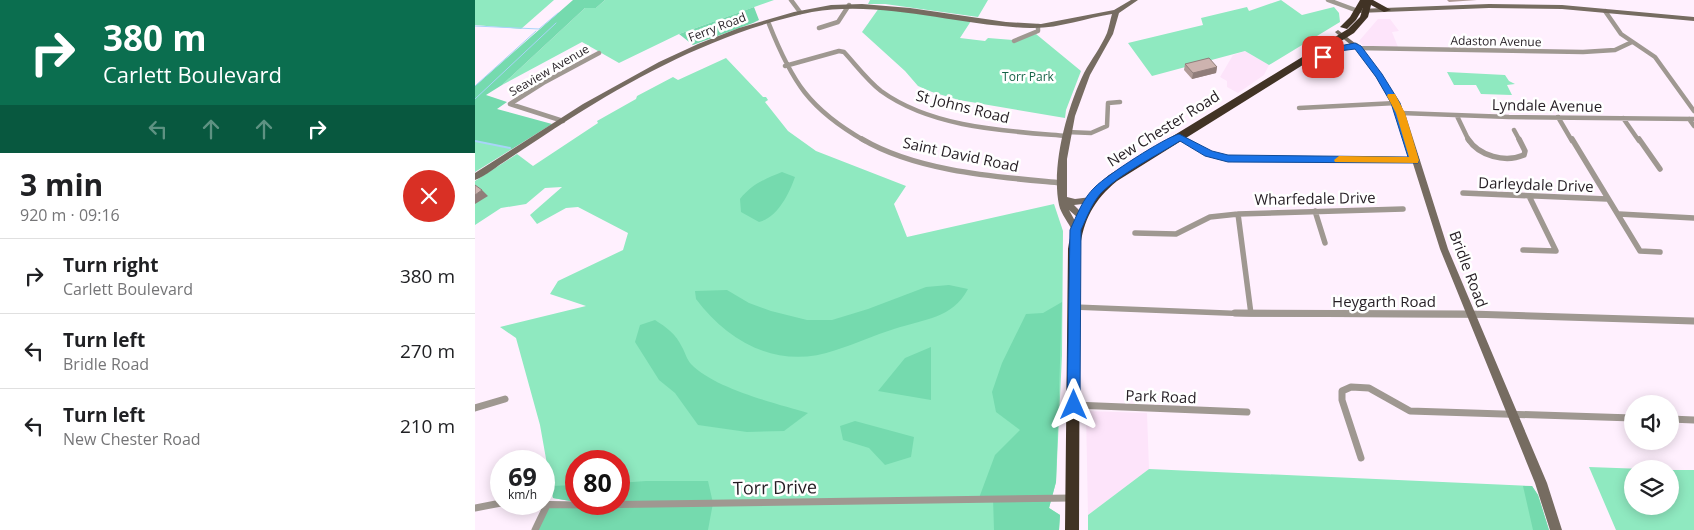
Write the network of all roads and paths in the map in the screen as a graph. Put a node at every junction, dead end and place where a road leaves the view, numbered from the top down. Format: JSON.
{"nodes":[{"id":1,"x":791,"y":0,"type":"edge"},
{"id":2,"x":1135,"y":0,"type":"edge"},
{"id":3,"x":1328,"y":0,"type":"edge"},
{"id":4,"x":1366,"y":0,"type":"edge"},
{"id":5,"x":1419,"y":0,"type":"edge"},
{"id":6,"x":849,"y":6,"type":"junction"},
{"id":7,"x":1419,"y":8,"type":"junction"},
{"id":8,"x":1387,"y":10,"type":"junction"},
{"id":9,"x":1363,"y":11,"type":"junction"},
{"id":10,"x":1605,"y":11,"type":"junction"},
{"id":11,"x":800,"y":12,"type":"junction"},
{"id":12,"x":1116,"y":12,"type":"junction"},
{"id":13,"x":1694,"y":19,"type":"edge"},
{"id":14,"x":769,"y":24,"type":"dead end"},
{"id":15,"x":1039,"y":26,"type":"junction"},
{"id":16,"x":823,"y":29,"type":"dead end"},
{"id":17,"x":1340,"y":36,"type":"junction"},
{"id":18,"x":1014,"y":41,"type":"dead end"},
{"id":19,"x":1632,"y":42,"type":"junction"},
{"id":20,"x":1356,"y":46,"type":"junction"},
{"id":21,"x":599,"y":53,"type":"dead end"},
{"id":22,"x":1309,"y":65,"type":"dead end"},
{"id":23,"x":785,"y":66,"type":"junction"},
{"id":24,"x":1120,"y":102,"type":"dead end"},
{"id":25,"x":1396,"y":103,"type":"junction"},
{"id":26,"x":1299,"y":108,"type":"dead end"},
{"id":27,"x":1694,"y":111,"type":"edge"},
{"id":28,"x":1401,"y":113,"type":"junction"},
{"id":29,"x":1457,"y":116,"type":"junction"},
{"id":30,"x":1557,"y":117,"type":"junction"},
{"id":31,"x":1623,"y":118,"type":"junction"},
{"id":32,"x":1691,"y":119,"type":"edge"},
{"id":33,"x":563,"y":121,"type":"junction"},
{"id":34,"x":1694,"y":126,"type":"edge"},
{"id":35,"x":1513,"y":130,"type":"dead end"},
{"id":36,"x":1067,"y":134,"type":"junction"},
{"id":37,"x":1179,"y":137,"type":"junction"},
{"id":38,"x":1415,"y":160,"type":"junction"},
{"id":39,"x":1660,"y":169,"type":"dead end"},
{"id":40,"x":475,"y":177,"type":"edge"},
{"id":41,"x":1061,"y":182,"type":"junction"},
{"id":42,"x":1463,"y":193,"type":"dead end"},
{"id":43,"x":1529,"y":196,"type":"junction"},
{"id":44,"x":1063,"y":199,"type":"junction"},
{"id":45,"x":1607,"y":199,"type":"junction"},
{"id":46,"x":1091,"y":200,"type":"junction"},
{"id":47,"x":1403,"y":209,"type":"dead end"},
{"id":48,"x":1315,"y":211,"type":"junction"},
{"id":49,"x":1238,"y":214,"type":"junction"},
{"id":50,"x":1619,"y":214,"type":"junction"},
{"id":51,"x":1081,"y":216,"type":"junction"},
{"id":52,"x":1694,"y":218,"type":"edge"},
{"id":53,"x":1076,"y":230,"type":"junction"},
{"id":54,"x":1135,"y":233,"type":"dead end"},
{"id":55,"x":1325,"y":242,"type":"dead end"},
{"id":56,"x":1523,"y":250,"type":"dead end"},
{"id":57,"x":1660,"y":252,"type":"dead end"},
{"id":58,"x":1074,"y":307,"type":"junction"},
{"id":59,"x":1251,"y":314,"type":"junction"},
{"id":60,"x":1470,"y":314,"type":"junction"},
{"id":61,"x":1694,"y":321,"type":"edge"},
{"id":62,"x":505,"y":399,"type":"dead end"},
{"id":63,"x":1074,"y":405,"type":"junction"},
{"id":64,"x":475,"y":408,"type":"edge"},
{"id":65,"x":1247,"y":412,"type":"dead end"},
{"id":66,"x":1513,"y":414,"type":"junction"},
{"id":67,"x":1624,"y":418,"type":"edge"},
{"id":68,"x":1679,"y":419,"type":"edge"},
{"id":69,"x":1694,"y":420,"type":"edge"},
{"id":70,"x":1361,"y":458,"type":"dead end"},
{"id":71,"x":1073,"y":498,"type":"junction"},
{"id":72,"x":490,"y":505,"type":"edge"},
{"id":73,"x":555,"y":505,"type":"edge"},
{"id":74,"x":475,"y":508,"type":"edge"},
{"id":75,"x":542,"y":515,"type":"edge"},
{"id":76,"x":535,"y":530,"type":"edge"},
{"id":77,"x":1072,"y":530,"type":"edge"},
{"id":78,"x":1556,"y":530,"type":"edge"}],
"edges":[{"from":1,"to":11,"type":"street"},
{"from":2,"to":12,"type":"street"},
{"from":3,"to":9,"type":"street"},
{"from":4,"to":8,"type":"highway"},
{"from":4,"to":9,"type":"highway"},
{"from":5,"to":7,"type":"street"},
{"from":6,"to":11,"type":"street","name":"Ferry Road"},
{"from":6,"to":15,"type":"street","name":"Ferry Road"},
{"from":6,"to":16,"type":"street"},
{"from":7,"to":8,"type":"street"},
{"from":7,"to":10,"type":"street"},
{"from":8,"to":9,"type":"street"},
{"from":9,"to":17,"type":"highway","name":"New Chester Road"},
{"from":10,"to":13,"type":"street"},
{"from":10,"to":19,"type":"street"},
{"from":11,"to":33,"type":"street","name":"Ferry Road"},
{"from":12,"to":15,"type":"street","name":"Ferry Road"},
{"from":12,"to":36,"type":"street"},
{"from":14,"to":23,"type":"street","name":"Saint David Road"},
{"from":15,"to":18,"type":"street"},
{"from":17,"to":20,"type":"street","name":"Bridle Road"},
{"from":17,"to":37,"type":"highway","name":"New Chester Road"},
{"from":19,"to":20,"type":"street","name":"Adaston Avenue"},
{"from":19,"to":27,"type":"street"},
{"from":20,"to":22,"type":"street"},
{"from":20,"to":25,"type":"street","name":"Bridle Road"},
{"from":21,"to":33,"type":"street","name":"Seaview Avenue"},
{"from":23,"to":36,"type":"street","name":"St Johns Road"},
{"from":23,"to":41,"type":"street","name":"Saint David Road"},
{"from":24,"to":36,"type":"street"},
{"from":25,"to":26,"type":"street"},
{"from":25,"to":28,"type":"street","name":"Bridle Road"},
{"from":28,"to":29,"type":"street","name":"Lyndale Avenue"},
{"from":28,"to":38,"type":"street","name":"Bridle Road"},
{"from":29,"to":30,"type":"street","name":"Lyndale Avenue"},
{"from":29,"to":35,"type":"street"},
{"from":30,"to":31,"type":"street","name":"Lyndale Avenue"},
{"from":30,"to":45,"type":"street"},
{"from":31,"to":32,"type":"street","name":"Lyndale Avenue"},
{"from":31,"to":39,"type":"street"},
{"from":32,"to":34,"type":"street"},
{"from":33,"to":40,"type":"street","name":"Ferry Road"},
{"from":36,"to":41,"type":"street"},
{"from":37,"to":38,"type":"street"},
{"from":37,"to":46,"type":"highway","name":"New Chester Road"},
{"from":38,"to":60,"type":"street","name":"Bridle Road"},
{"from":41,"to":44,"type":"street"},
{"from":42,"to":43,"type":"street","name":"Darleydale Drive"},
{"from":43,"to":45,"type":"street","name":"Darleydale Drive"},
{"from":43,"to":56,"type":"street"},
{"from":44,"to":46,"type":"street"},
{"from":44,"to":51,"type":"street"},
{"from":44,"to":53,"type":"street"},
{"from":45,"to":50,"type":"street"},
{"from":46,"to":51,"type":"highway","name":"New Chester Road"},
{"from":47,"to":48,"type":"street","name":"Wharfedale Drive"},
{"from":48,"to":49,"type":"street","name":"Wharfedale Drive"},
{"from":48,"to":55,"type":"street"},
{"from":49,"to":54,"type":"street"},
{"from":49,"to":59,"type":"street","name":"Wharfedale Drive"},
{"from":50,"to":52,"type":"street"},
{"from":50,"to":57,"type":"street"},
{"from":51,"to":53,"type":"highway","name":"New Chester Road"},
{"from":53,"to":58,"type":"highway","name":"New Chester Road"},
{"from":58,"to":59,"type":"street","name":"Heygarth Road"},
{"from":58,"to":63,"type":"highway","name":"New Chester Road"},
{"from":59,"to":60,"type":"street","name":"Heygarth Road"},
{"from":60,"to":61,"type":"street","name":"Heygarth Road"},
{"from":60,"to":66,"type":"street","name":"Bridle Road"},
{"from":62,"to":64,"type":"street"},
{"from":63,"to":65,"type":"street","name":"Park Road"},
{"from":63,"to":71,"type":"highway","name":"New Chester Road"},
{"from":66,"to":67,"type":"street"},
{"from":66,"to":70,"type":"street"},
{"from":66,"to":78,"type":"street","name":"Bridle Road"},
{"from":68,"to":69,"type":"street"},
{"from":71,"to":73,"type":"street","name":"Torr Drive"},
{"from":71,"to":77,"type":"highway","name":"New Chester Road"},
{"from":72,"to":74,"type":"street"},
{"from":75,"to":76,"type":"street"}]}
